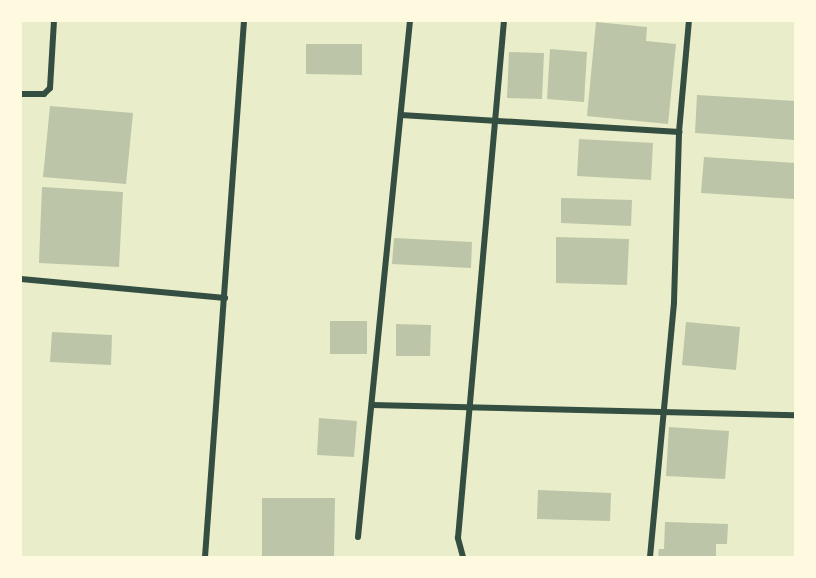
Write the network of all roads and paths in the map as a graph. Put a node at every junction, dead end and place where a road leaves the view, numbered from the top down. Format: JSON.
{"nodes":[{"id":1,"x":54,"y":21,"type":"edge"},
{"id":2,"x":244,"y":21,"type":"edge"},
{"id":3,"x":410,"y":21,"type":"edge"},
{"id":4,"x":504,"y":21,"type":"edge"},
{"id":5,"x":689,"y":21,"type":"edge"},
{"id":6,"x":21,"y":94,"type":"edge"},
{"id":7,"x":401,"y":115,"type":"junction"},
{"id":8,"x":493,"y":120,"type":"junction"},
{"id":9,"x":679,"y":132,"type":"junction"},
{"id":10,"x":21,"y":279,"type":"edge"},
{"id":11,"x":225,"y":298,"type":"junction"},
{"id":12,"x":372,"y":405,"type":"junction"},
{"id":13,"x":471,"y":407,"type":"junction"},
{"id":14,"x":663,"y":412,"type":"junction"},
{"id":15,"x":795,"y":415,"type":"edge"},
{"id":16,"x":358,"y":537,"type":"dead end"},
{"id":17,"x":205,"y":557,"type":"edge"},
{"id":18,"x":463,"y":557,"type":"edge"},
{"id":19,"x":650,"y":557,"type":"edge"}],
"edges":[{"from":1,"to":6,"type":"street"},
{"from":2,"to":11,"type":"street"},
{"from":3,"to":7,"type":"street"},
{"from":4,"to":8,"type":"street"},
{"from":5,"to":9,"type":"street"},
{"from":7,"to":8,"type":"street"},
{"from":7,"to":12,"type":"street"},
{"from":8,"to":9,"type":"street"},
{"from":8,"to":13,"type":"street"},
{"from":9,"to":14,"type":"street"},
{"from":10,"to":11,"type":"street"},
{"from":11,"to":17,"type":"street"},
{"from":12,"to":13,"type":"street"},
{"from":12,"to":16,"type":"street"},
{"from":13,"to":14,"type":"street"},
{"from":13,"to":18,"type":"street"},
{"from":14,"to":15,"type":"street"},
{"from":14,"to":19,"type":"street"}]}
